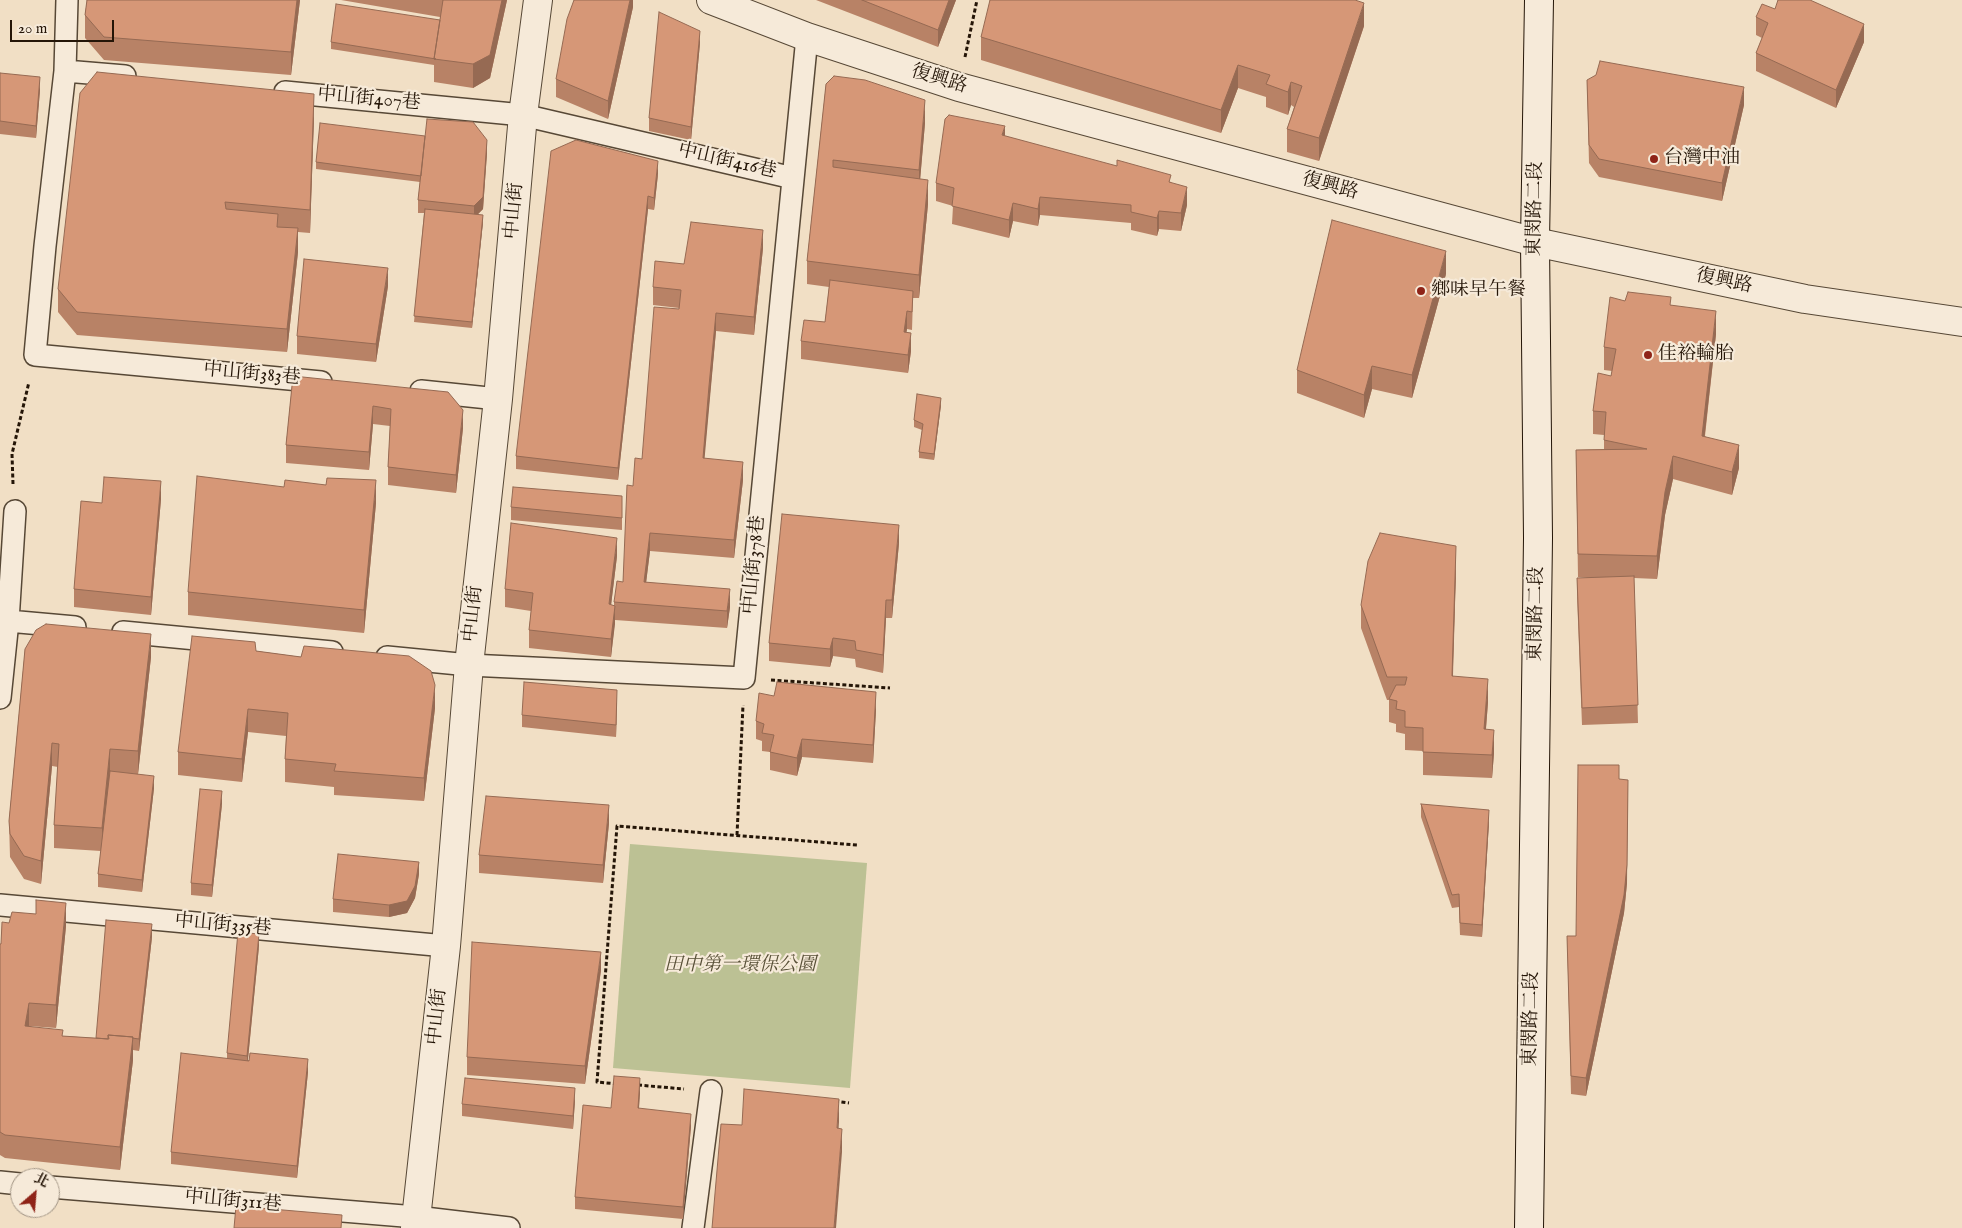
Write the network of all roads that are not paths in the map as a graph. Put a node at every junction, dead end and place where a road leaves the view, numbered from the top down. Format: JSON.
{"nodes":[{"id":1,"x":67,"y":0,"type":"edge"},
{"id":2,"x":538,"y":0,"type":"edge"},
{"id":3,"x":711,"y":0,"type":"edge"},
{"id":4,"x":1539,"y":0,"type":"edge"},
{"id":5,"x":808,"y":37,"type":"junction"},
{"id":6,"x":65,"y":70,"type":"junction"},
{"id":7,"x":143,"y":78,"type":"edge"},
{"id":8,"x":270,"y":90,"type":"edge"},
{"id":9,"x":523,"y":115,"type":"junction"},
{"id":10,"x":792,"y":178,"type":"junction"},
{"id":11,"x":1535,"y":242,"type":"junction"},
{"id":12,"x":1962,"y":322,"type":"edge"},
{"id":13,"x":340,"y":384,"type":"edge"},
{"id":14,"x":399,"y":389,"type":"edge"},
{"id":15,"x":498,"y":399,"type":"junction"},
{"id":16,"x":15,"y":511,"type":"road end"},
{"id":17,"x":8,"y":621,"type":"junction"},
{"id":18,"x":469,"y":665,"type":"junction"},
{"id":19,"x":0,"y":698,"type":"edge"},
{"id":20,"x":0,"y":905,"type":"edge"},
{"id":21,"x":446,"y":946,"type":"junction"},
{"id":22,"x":711,"y":1091,"type":"road end"},
{"id":23,"x":60,"y":1188,"type":"edge"},
{"id":24,"x":416,"y":1222,"type":"edge"},
{"id":25,"x":510,"y":1228,"type":"edge"},
{"id":26,"x":693,"y":1228,"type":"edge"},
{"id":27,"x":1529,"y":1228,"type":"edge"}],
"edges":[{"from":1,"to":6,"type":"lane"},
{"from":2,"to":9,"type":"street","name":"中山街"},
{"from":3,"to":5,"type":"street","name":"復興路"},
{"from":4,"to":11,"type":"street","name":"東閔路二段"},
{"from":5,"to":10,"type":"lane","name":"中山街416巷"},
{"from":5,"to":11,"type":"street","name":"復興路"},
{"from":6,"to":7,"type":"lane"},
{"from":6,"to":13,"type":"lane","name":"中山街383巷"},
{"from":8,"to":9,"type":"lane","name":"中山街407巷"},
{"from":9,"to":10,"type":"lane","name":"中山街416巷"},
{"from":9,"to":15,"type":"street","name":"中山街"},
{"from":10,"to":18,"type":"lane","name":"中山街378巷"},
{"from":11,"to":12,"type":"street","name":"復興路"},
{"from":11,"to":27,"type":"street","name":"東閔路二段"},
{"from":14,"to":15,"type":"lane"},
{"from":15,"to":18,"type":"street","name":"中山街"},
{"from":16,"to":17,"type":"lane"},
{"from":17,"to":18,"type":"lane"},
{"from":17,"to":19,"type":"lane"},
{"from":18,"to":21,"type":"street","name":"中山街"},
{"from":20,"to":21,"type":"lane","name":"中山街335巷"},
{"from":21,"to":24,"type":"street","name":"中山街"},
{"from":22,"to":26,"type":"lane"},
{"from":23,"to":24,"type":"lane","name":"中山街311巷"},
{"from":24,"to":25,"type":"lane","name":"中山街311巷"}]}
